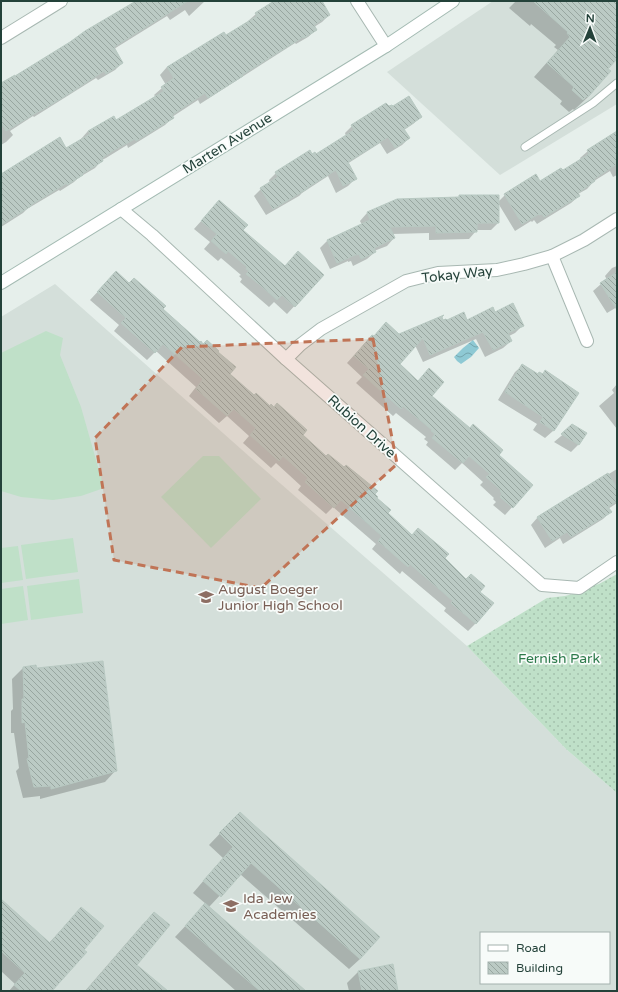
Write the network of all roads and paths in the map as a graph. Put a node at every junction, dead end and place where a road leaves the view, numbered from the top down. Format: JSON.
{"nodes":[{"id":1,"x":61,"y":1,"type":"edge"},
{"id":2,"x":357,"y":1,"type":"edge"},
{"id":3,"x":452,"y":1,"type":"edge"},
{"id":4,"x":1,"y":38,"type":"edge"},
{"id":5,"x":386,"y":46,"type":"junction"},
{"id":6,"x":617,"y":83,"type":"edge"},
{"id":7,"x":524,"y":147,"type":"dead end"},
{"id":8,"x":121,"y":209,"type":"junction"},
{"id":9,"x":617,"y":219,"type":"edge"},
{"id":10,"x":552,"y":256,"type":"junction"},
{"id":11,"x":1,"y":284,"type":"edge"},
{"id":12,"x":587,"y":341,"type":"dead end"},
{"id":13,"x":286,"y":359,"type":"junction"},
{"id":14,"x":617,"y":562,"type":"edge"}],
"edges":[{"from":1,"to":4,"type":"street"},
{"from":2,"to":5,"type":"street"},
{"from":3,"to":5,"type":"street","name":"Marten Avenue"},
{"from":5,"to":8,"type":"street","name":"Marten Avenue"},
{"from":6,"to":7,"type":"lane"},
{"from":8,"to":11,"type":"street","name":"Marten Avenue"},
{"from":8,"to":13,"type":"street","name":"Rubion Drive"},
{"from":9,"to":10,"type":"street","name":"Tokay Way"},
{"from":10,"to":12,"type":"street"},
{"from":10,"to":13,"type":"street","name":"Tokay Way"},
{"from":13,"to":14,"type":"street","name":"Rubion Drive"}]}
